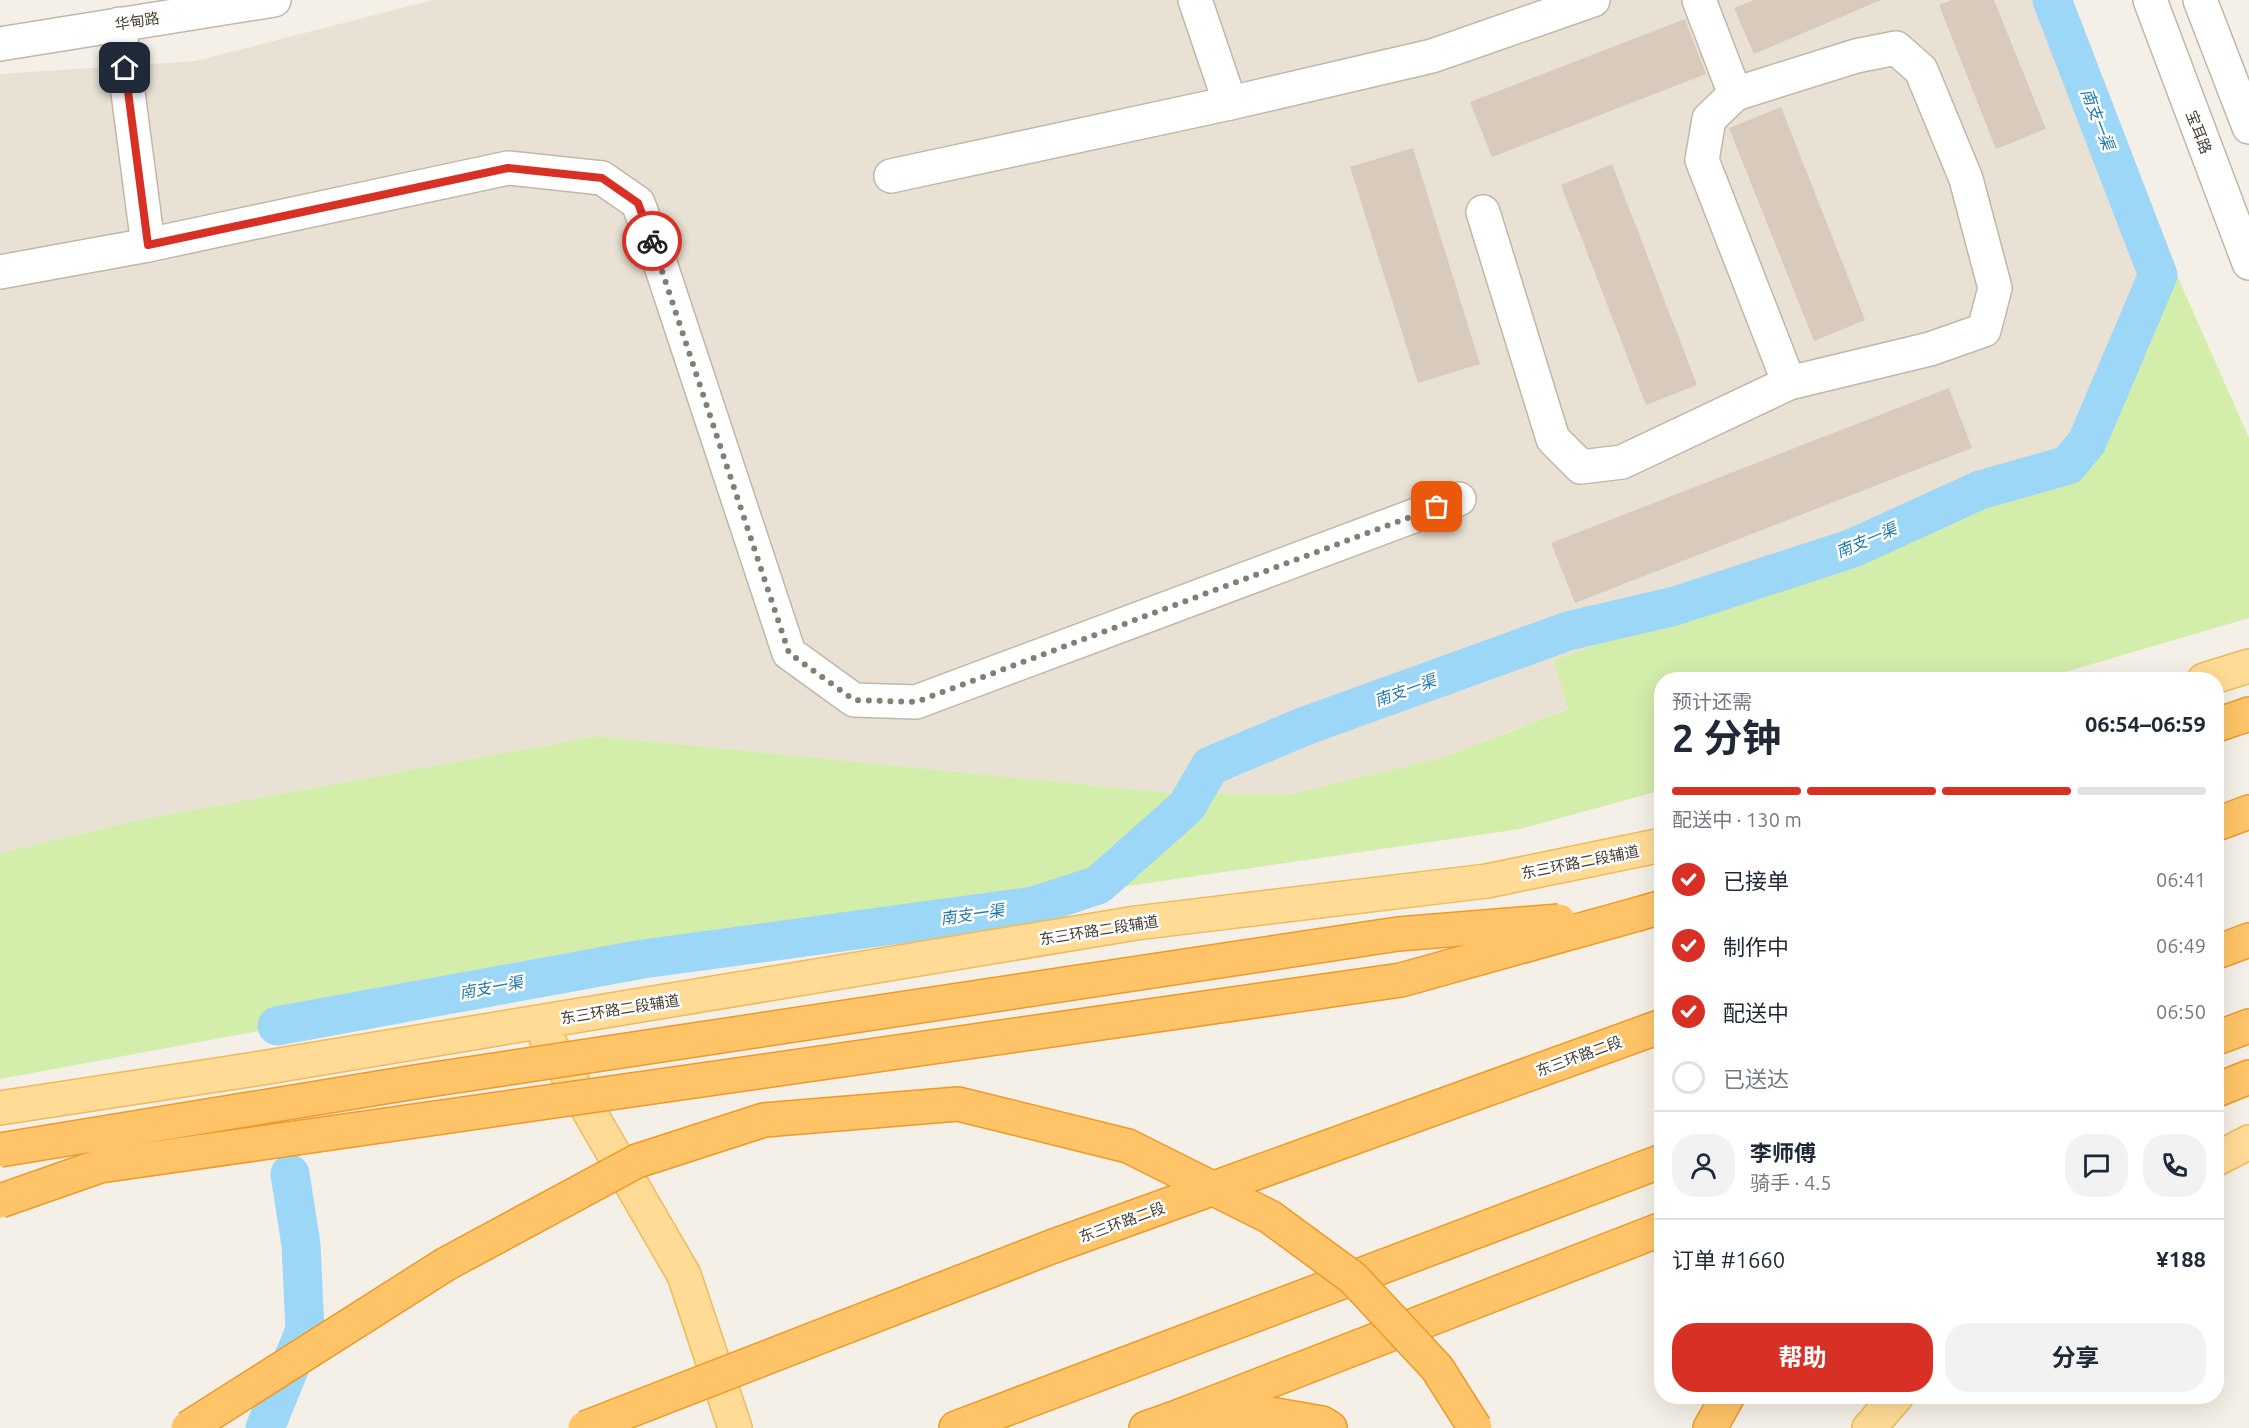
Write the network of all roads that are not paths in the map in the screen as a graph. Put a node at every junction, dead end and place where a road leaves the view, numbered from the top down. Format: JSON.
{"nodes":[{"id":1,"x":274,"y":0,"type":"edge"},
{"id":2,"x":1195,"y":0,"type":"edge"},
{"id":3,"x":1593,"y":0,"type":"edge"},
{"id":4,"x":1699,"y":0,"type":"edge"},
{"id":5,"x":2150,"y":0,"type":"edge"},
{"id":6,"x":2200,"y":0,"type":"edge"},
{"id":7,"x":119,"y":24,"type":"junction"},
{"id":8,"x":0,"y":44,"type":"edge"},
{"id":9,"x":1735,"y":94,"type":"junction"},
{"id":10,"x":1230,"y":103,"type":"junction"},
{"id":11,"x":2249,"y":127,"type":"edge"},
{"id":12,"x":891,"y":176,"type":"dead end"},
{"id":13,"x":1484,"y":212,"type":"dead end"},
{"id":14,"x":148,"y":245,"type":"junction"},
{"id":15,"x":2249,"y":263,"type":"edge"},
{"id":16,"x":0,"y":272,"type":"edge"},
{"id":17,"x":1789,"y":383,"type":"junction"},
{"id":18,"x":1458,"y":499,"type":"dead end"},
{"id":19,"x":2249,"y":666,"type":"edge"},
{"id":20,"x":2224,"y":674,"type":"edge"},
{"id":21,"x":2249,"y":714,"type":"edge"},
{"id":22,"x":2224,"y":723,"type":"edge"},
{"id":23,"x":2249,"y":812,"type":"edge"},
{"id":24,"x":2224,"y":821,"type":"edge"},
{"id":25,"x":1654,"y":847,"type":"edge"},
{"id":26,"x":1650,"y":911,"type":"edge"},
{"id":27,"x":2249,"y":940,"type":"edge"},
{"id":28,"x":2224,"y":949,"type":"edge"},
{"id":29,"x":538,"y":1023,"type":"junction"},
{"id":30,"x":2249,"y":1026,"type":"edge"},
{"id":31,"x":1654,"y":1029,"type":"edge"},
{"id":32,"x":2224,"y":1035,"type":"edge"},
{"id":33,"x":2249,"y":1077,"type":"edge"},
{"id":34,"x":2224,"y":1087,"type":"edge"},
{"id":35,"x":61,"y":1098,"type":"junction"},
{"id":36,"x":0,"y":1108,"type":"edge"},
{"id":37,"x":2249,"y":1142,"type":"edge"},
{"id":38,"x":0,"y":1148,"type":"edge"},
{"id":39,"x":2224,"y":1155,"type":"edge"},
{"id":40,"x":1654,"y":1164,"type":"edge"},
{"id":41,"x":0,"y":1201,"type":"edge"},
{"id":42,"x":1654,"y":1232,"type":"edge"},
{"id":43,"x":1724,"y":1404,"type":"edge"},
{"id":44,"x":1891,"y":1404,"type":"edge"},
{"id":45,"x":1159,"y":1423,"type":"edge"},
{"id":46,"x":188,"y":1428,"type":"edge"},
{"id":47,"x":585,"y":1428,"type":"edge"},
{"id":48,"x":735,"y":1428,"type":"edge"},
{"id":49,"x":956,"y":1428,"type":"edge"},
{"id":50,"x":1330,"y":1428,"type":"edge"},
{"id":51,"x":1475,"y":1428,"type":"edge"},
{"id":52,"x":1710,"y":1428,"type":"edge"},
{"id":53,"x":1869,"y":1428,"type":"edge"}],
"edges":[{"from":1,"to":7,"type":"street","name":"华甸路"},
{"from":2,"to":10,"type":"street"},
{"from":3,"to":10,"type":"street"},
{"from":4,"to":9,"type":"street"},
{"from":5,"to":15,"type":"street","name":"宝耳路"},
{"from":6,"to":11,"type":"street"},
{"from":7,"to":8,"type":"street","name":"华甸路"},
{"from":7,"to":14,"type":"street"},
{"from":9,"to":17,"type":"street"},
{"from":9,"to":17,"type":"street"},
{"from":10,"to":12,"type":"street"},
{"from":13,"to":17,"type":"street"},
{"from":14,"to":16,"type":"street"},
{"from":14,"to":18,"type":"street"},
{"from":19,"to":20,"type":"main road"},
{"from":21,"to":22,"type":"highway"},
{"from":23,"to":24,"type":"highway"},
{"from":25,"to":29,"type":"main road","name":"东三环路二段辅道"},
{"from":26,"to":38,"type":"highway","bridge":true},
{"from":26,"to":41,"type":"highway","bridge":true},
{"from":27,"to":28,"type":"highway"},
{"from":29,"to":35,"type":"main road","name":"东三环路二段辅道"},
{"from":29,"to":48,"type":"main road"},
{"from":30,"to":32,"type":"highway"},
{"from":31,"to":47,"type":"highway","name":"东三环路二段","bridge":true},
{"from":33,"to":34,"type":"highway"},
{"from":35,"to":36,"type":"main road","name":"东三环路二段辅道"},
{"from":35,"to":38,"type":"main road"},
{"from":37,"to":39,"type":"main road"},
{"from":40,"to":49,"type":"highway"},
{"from":42,"to":45,"type":"highway"},
{"from":43,"to":52,"type":"highway"},
{"from":44,"to":53,"type":"main road"},
{"from":45,"to":50,"type":"highway"},
{"from":46,"to":51,"type":"highway","bridge":true}]}
